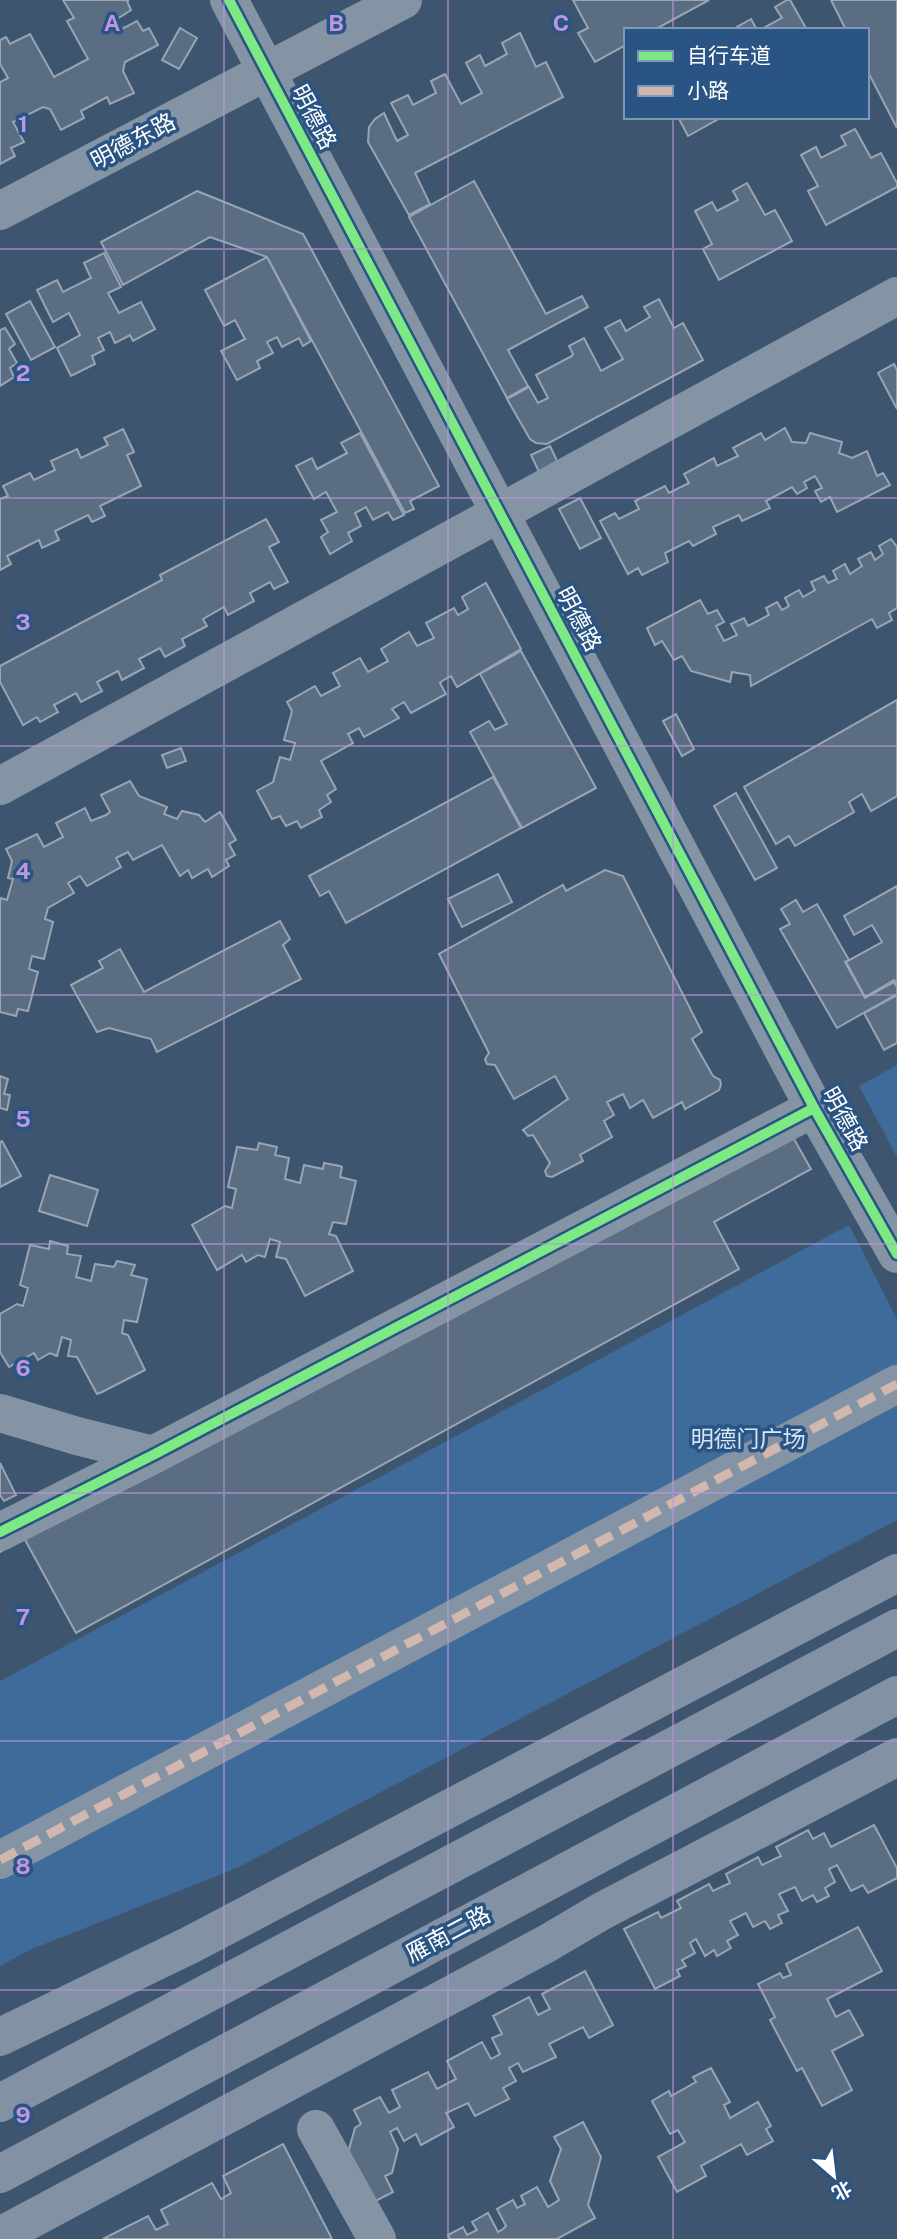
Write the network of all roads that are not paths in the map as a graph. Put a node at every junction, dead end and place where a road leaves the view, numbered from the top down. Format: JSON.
{"nodes":[{"id":1,"x":229,"y":0,"type":"edge"},
{"id":2,"x":403,"y":0,"type":"edge"},
{"id":3,"x":266,"y":71,"type":"junction"},
{"id":4,"x":0,"y":211,"type":"edge"},
{"id":5,"x":897,"y":296,"type":"edge"},
{"id":6,"x":499,"y":513,"type":"junction"},
{"id":7,"x":0,"y":786,"type":"edge"},
{"id":8,"x":814,"y":1108,"type":"junction"},
{"id":9,"x":897,"y":1254,"type":"edge"},
{"id":10,"x":897,"y":1384,"type":"edge"},
{"id":11,"x":0,"y":1413,"type":"edge"},
{"id":12,"x":153,"y":1455,"type":"junction"},
{"id":13,"x":0,"y":1532,"type":"edge"},
{"id":14,"x":897,"y":1573,"type":"edge"},
{"id":15,"x":897,"y":1628,"type":"edge"},
{"id":16,"x":897,"y":1695,"type":"edge"},
{"id":17,"x":897,"y":1756,"type":"edge"},
{"id":18,"x":515,"y":1774,"type":"junction"},
{"id":19,"x":539,"y":1818,"type":"junction"},
{"id":20,"x":0,"y":1860,"type":"edge"},
{"id":21,"x":521,"y":1896,"type":"junction"},
{"id":22,"x":547,"y":1944,"type":"junction"},
{"id":23,"x":0,"y":2036,"type":"edge"},
{"id":24,"x":0,"y":2103,"type":"edge"},
{"id":25,"x":316,"y":2129,"type":"dead end"},
{"id":26,"x":0,"y":2174,"type":"edge"},
{"id":27,"x":0,"y":2236,"type":"edge"},
{"id":28,"x":377,"y":2239,"type":"edge"}],
"edges":[{"from":1,"to":3,"type":"street","name":"明德路"},
{"from":2,"to":3,"type":"street","name":"明德东路"},
{"from":3,"to":4,"type":"street","name":"明德东路"},
{"from":3,"to":6,"type":"street","name":"明德路"},
{"from":5,"to":6,"type":"street"},
{"from":6,"to":7,"type":"street"},
{"from":6,"to":8,"type":"street","name":"明德路"},
{"from":8,"to":9,"type":"street","name":"明德路"},
{"from":8,"to":12,"type":"street"},
{"from":10,"to":20,"type":"street"},
{"from":11,"to":12,"type":"street"},
{"from":12,"to":13,"type":"street"},
{"from":14,"to":18,"type":"main road"},
{"from":15,"to":19,"type":"main road"},
{"from":16,"to":21,"type":"main road","name":"雁南二路"},
{"from":17,"to":22,"type":"main road"},
{"from":18,"to":19,"type":"main road"},
{"from":18,"to":23,"type":"main road"},
{"from":19,"to":24,"type":"main road"},
{"from":21,"to":22,"type":"main road"},
{"from":21,"to":26,"type":"main road","name":"雁南二路"},
{"from":22,"to":27,"type":"main road"},
{"from":25,"to":28,"type":"street"}]}
